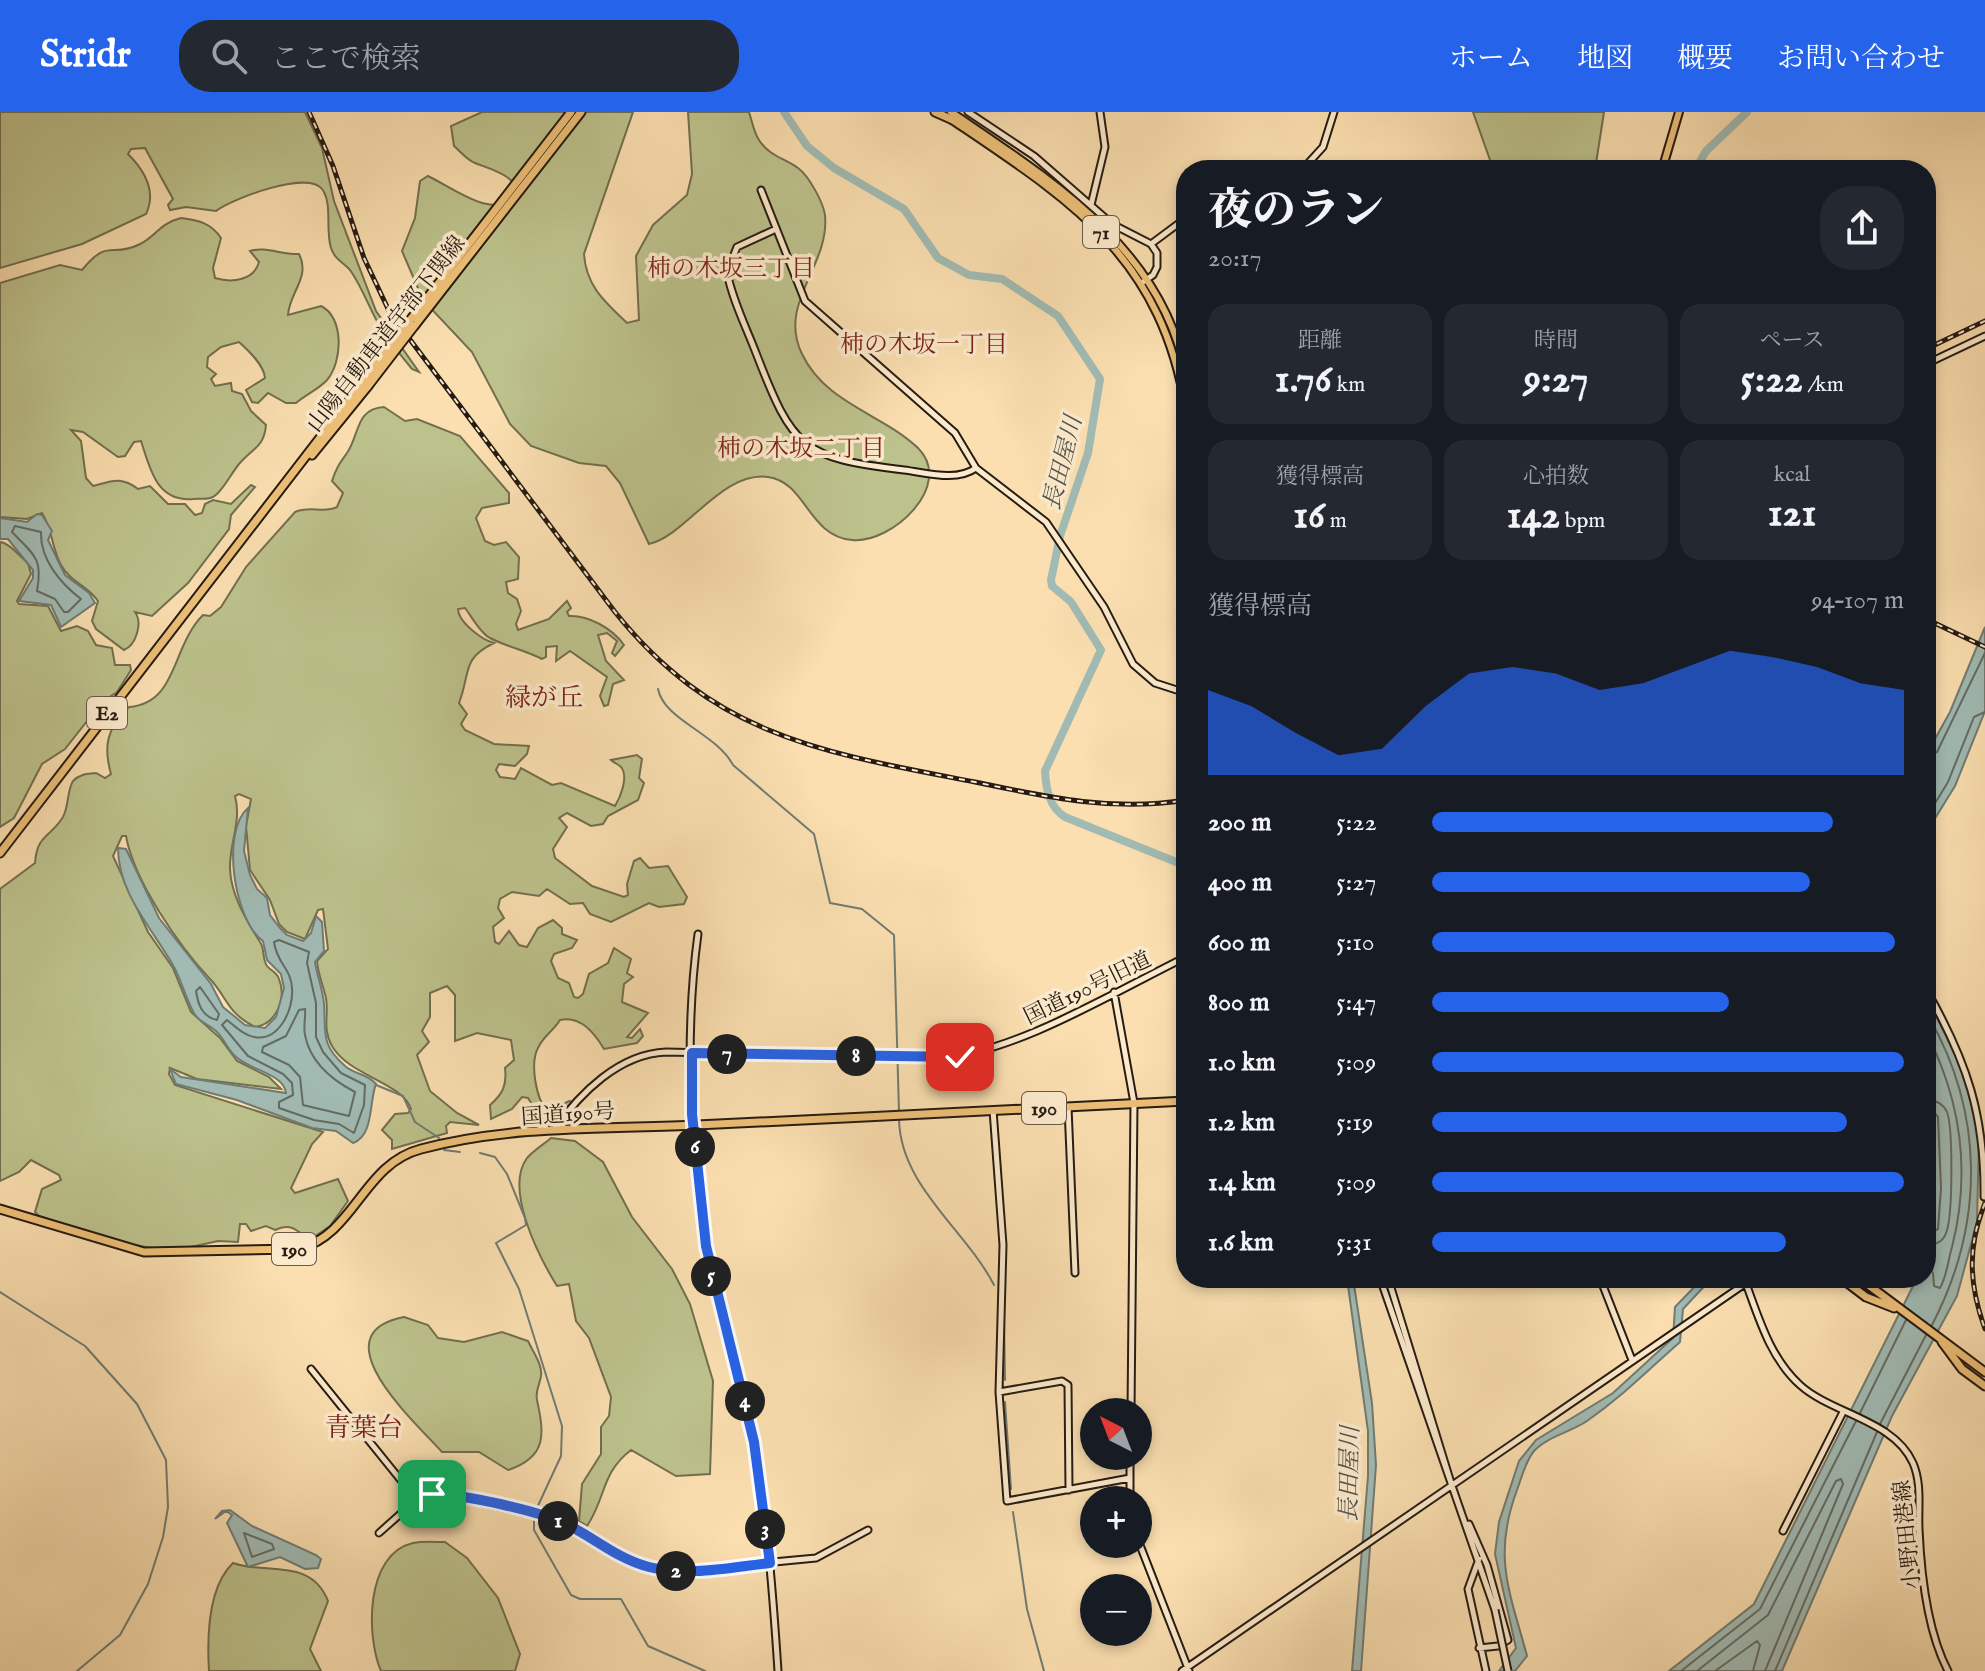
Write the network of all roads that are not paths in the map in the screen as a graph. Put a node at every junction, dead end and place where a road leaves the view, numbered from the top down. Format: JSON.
{"nodes":[{"id":1,"x":571,"y":112,"type":"edge"},
{"id":2,"x":581,"y":112,"type":"edge"},
{"id":3,"x":935,"y":112,"type":"edge"},
{"id":4,"x":941,"y":112,"type":"edge"},
{"id":5,"x":968,"y":112,"type":"edge"},
{"id":6,"x":1100,"y":112,"type":"edge"},
{"id":7,"x":1334,"y":112,"type":"edge"},
{"id":8,"x":1679,"y":112,"type":"edge"},
{"id":9,"x":952,"y":116,"type":"edge"},
{"id":10,"x":1311,"y":160,"type":"edge"},
{"id":11,"x":1665,"y":160,"type":"edge"},
{"id":12,"x":761,"y":190,"type":"dead end"},
{"id":13,"x":1091,"y":206,"type":"junction"},
{"id":14,"x":1176,"y":225,"type":"edge"},
{"id":15,"x":776,"y":229,"type":"junction"},
{"id":16,"x":1151,"y":244,"type":"junction"},
{"id":17,"x":1144,"y":281,"type":"junction"},
{"id":18,"x":413,"y":322,"type":"junction"},
{"id":19,"x":1985,"y":336,"type":"edge"},
{"id":20,"x":1176,"y":345,"type":"edge"},
{"id":21,"x":1936,"y":359,"type":"edge"},
{"id":22,"x":1176,"y":369,"type":"edge"},
{"id":23,"x":976,"y":468,"type":"junction"},
{"id":24,"x":1176,"y":690,"type":"edge"},
{"id":25,"x":0,"y":853,"type":"edge"},
{"id":26,"x":698,"y":934,"type":"dead end"},
{"id":27,"x":1176,"y":962,"type":"edge"},
{"id":28,"x":1114,"y":992,"type":"junction"},
{"id":29,"x":1936,"y":1009,"type":"edge"},
{"id":30,"x":692,"y":1053,"type":"junction"},
{"id":31,"x":1176,"y":1101,"type":"edge"},
{"id":32,"x":1134,"y":1103,"type":"junction"},
{"id":33,"x":1068,"y":1107,"type":"junction"},
{"id":34,"x":993,"y":1110,"type":"junction"},
{"id":35,"x":694,"y":1125,"type":"junction"},
{"id":36,"x":553,"y":1130,"type":"junction"},
{"id":37,"x":1984,"y":1197,"type":"edge"},
{"id":38,"x":0,"y":1209,"type":"edge"},
{"id":39,"x":1075,"y":1273,"type":"dead end"},
{"id":40,"x":1383,"y":1288,"type":"edge"},
{"id":41,"x":1391,"y":1288,"type":"edge"},
{"id":42,"x":1604,"y":1288,"type":"edge"},
{"id":43,"x":1734,"y":1288,"type":"edge"},
{"id":44,"x":1748,"y":1288,"type":"edge"},
{"id":45,"x":1855,"y":1288,"type":"edge"},
{"id":46,"x":1871,"y":1288,"type":"edge"},
{"id":47,"x":1896,"y":1309,"type":"junction"},
{"id":48,"x":1941,"y":1340,"type":"junction"},
{"id":49,"x":1632,"y":1360,"type":"junction"},
{"id":50,"x":311,"y":1369,"type":"dead end"},
{"id":51,"x":1984,"y":1371,"type":"edge"},
{"id":52,"x":1985,"y":1386,"type":"edge"},
{"id":53,"x":999,"y":1392,"type":"junction"},
{"id":54,"x":1131,"y":1398,"type":"edge"},
{"id":55,"x":1845,"y":1413,"type":"junction"},
{"id":56,"x":1130,"y":1470,"type":"edge"},
{"id":57,"x":1130,"y":1478,"type":"junction"},
{"id":58,"x":1130,"y":1486,"type":"edge"},
{"id":59,"x":1452,"y":1488,"type":"junction"},
{"id":60,"x":1069,"y":1490,"type":"junction"},
{"id":61,"x":416,"y":1500,"type":"junction"},
{"id":62,"x":1461,"y":1514,"type":"junction"},
{"id":63,"x":868,"y":1530,"type":"dead end"},
{"id":64,"x":1783,"y":1531,"type":"dead end"},
{"id":65,"x":379,"y":1533,"type":"dead end"},
{"id":66,"x":1145,"y":1558,"type":"edge"},
{"id":67,"x":1479,"y":1559,"type":"junction"},
{"id":68,"x":770,"y":1563,"type":"junction"},
{"id":69,"x":1479,"y":1648,"type":"junction"},
{"id":70,"x":1186,"y":1670,"type":"edge"},
{"id":71,"x":778,"y":1671,"type":"edge"},
{"id":72,"x":1486,"y":1671,"type":"edge"},
{"id":73,"x":1508,"y":1671,"type":"edge"},
{"id":74,"x":1948,"y":1671,"type":"edge"}],
"edges":[{"from":1,"to":18,"type":"highway","name":"山陽自動車道宇部下関線","number":"E2"},
{"from":2,"to":18,"type":"highway","name":"山陽自動車道宇部下関線","number":"E2"},
{"from":3,"to":9,"type":"highway"},
{"from":4,"to":9,"type":"main road","number":"71"},
{"from":5,"to":13,"type":"street"},
{"from":6,"to":13,"type":"street"},
{"from":7,"to":10,"type":"street"},
{"from":8,"to":11,"type":"main road"},
{"from":9,"to":17,"type":"main road","number":"71"},
{"from":12,"to":15,"type":"street"},
{"from":13,"to":16,"type":"street"},
{"from":14,"to":16,"type":"street"},
{"from":15,"to":23,"type":"street"},
{"from":15,"to":23,"type":"street"},
{"from":16,"to":17,"type":"street"},
{"from":17,"to":20,"type":"main road","number":"71"},
{"from":17,"to":22,"type":"main road","number":"71"},
{"from":18,"to":25,"type":"highway","name":"山陽自動車道宇部下関線","number":"E2","bridge":true},
{"from":19,"to":21,"type":"street"},
{"from":23,"to":24,"type":"street"},
{"from":26,"to":30,"type":"street"},
{"from":27,"to":28,"type":"street","name":"国道190号旧道"},
{"from":28,"to":30,"type":"street","name":"国道190号旧道"},
{"from":28,"to":32,"type":"street"},
{"from":29,"to":37,"type":"street"},
{"from":30,"to":35,"type":"street"},
{"from":30,"to":36,"type":"street","name":"国道190号旧道"},
{"from":31,"to":32,"type":"highway","name":"国道190号","number":"190"},
{"from":32,"to":33,"type":"highway","name":"国道190号","number":"190"},
{"from":32,"to":54,"type":"street"},
{"from":33,"to":34,"type":"highway","name":"国道190号","number":"190"},
{"from":33,"to":39,"type":"street"},
{"from":34,"to":35,"type":"highway","name":"国道190号","number":"190"},
{"from":34,"to":53,"type":"street"},
{"from":35,"to":36,"type":"highway","name":"国道190号","number":"190"},
{"from":35,"to":68,"type":"street"},
{"from":36,"to":38,"type":"highway","name":"国道190号","number":"190"},
{"from":40,"to":59,"type":"street"},
{"from":41,"to":59,"type":"street"},
{"from":42,"to":49,"type":"street"},
{"from":43,"to":49,"type":"street"},
{"from":44,"to":55,"type":"street","name":"小野田港線"},
{"from":45,"to":47,"type":"highway"},
{"from":46,"to":47,"type":"highway"},
{"from":47,"to":48,"type":"highway"},
{"from":48,"to":51,"type":"highway"},
{"from":48,"to":52,"type":"highway"},
{"from":49,"to":59,"type":"street"},
{"from":50,"to":61,"type":"street"},
{"from":53,"to":60,"type":"street"},
{"from":53,"to":60,"type":"street"},
{"from":55,"to":64,"type":"street"},
{"from":55,"to":74,"type":"street","name":"小野田港線"},
{"from":56,"to":57,"type":"street"},
{"from":57,"to":58,"type":"street"},
{"from":57,"to":60,"type":"street"},
{"from":59,"to":62,"type":"street"},
{"from":59,"to":70,"type":"street"},
{"from":61,"to":65,"type":"street"},
{"from":61,"to":68,"type":"street"},
{"from":62,"to":67,"type":"street"},
{"from":62,"to":69,"type":"street"},
{"from":63,"to":68,"type":"street"},
{"from":66,"to":70,"type":"street"},
{"from":67,"to":69,"type":"street"},
{"from":67,"to":73,"type":"street","bridge":true},
{"from":68,"to":71,"type":"street"},
{"from":69,"to":72,"type":"street"}]}
